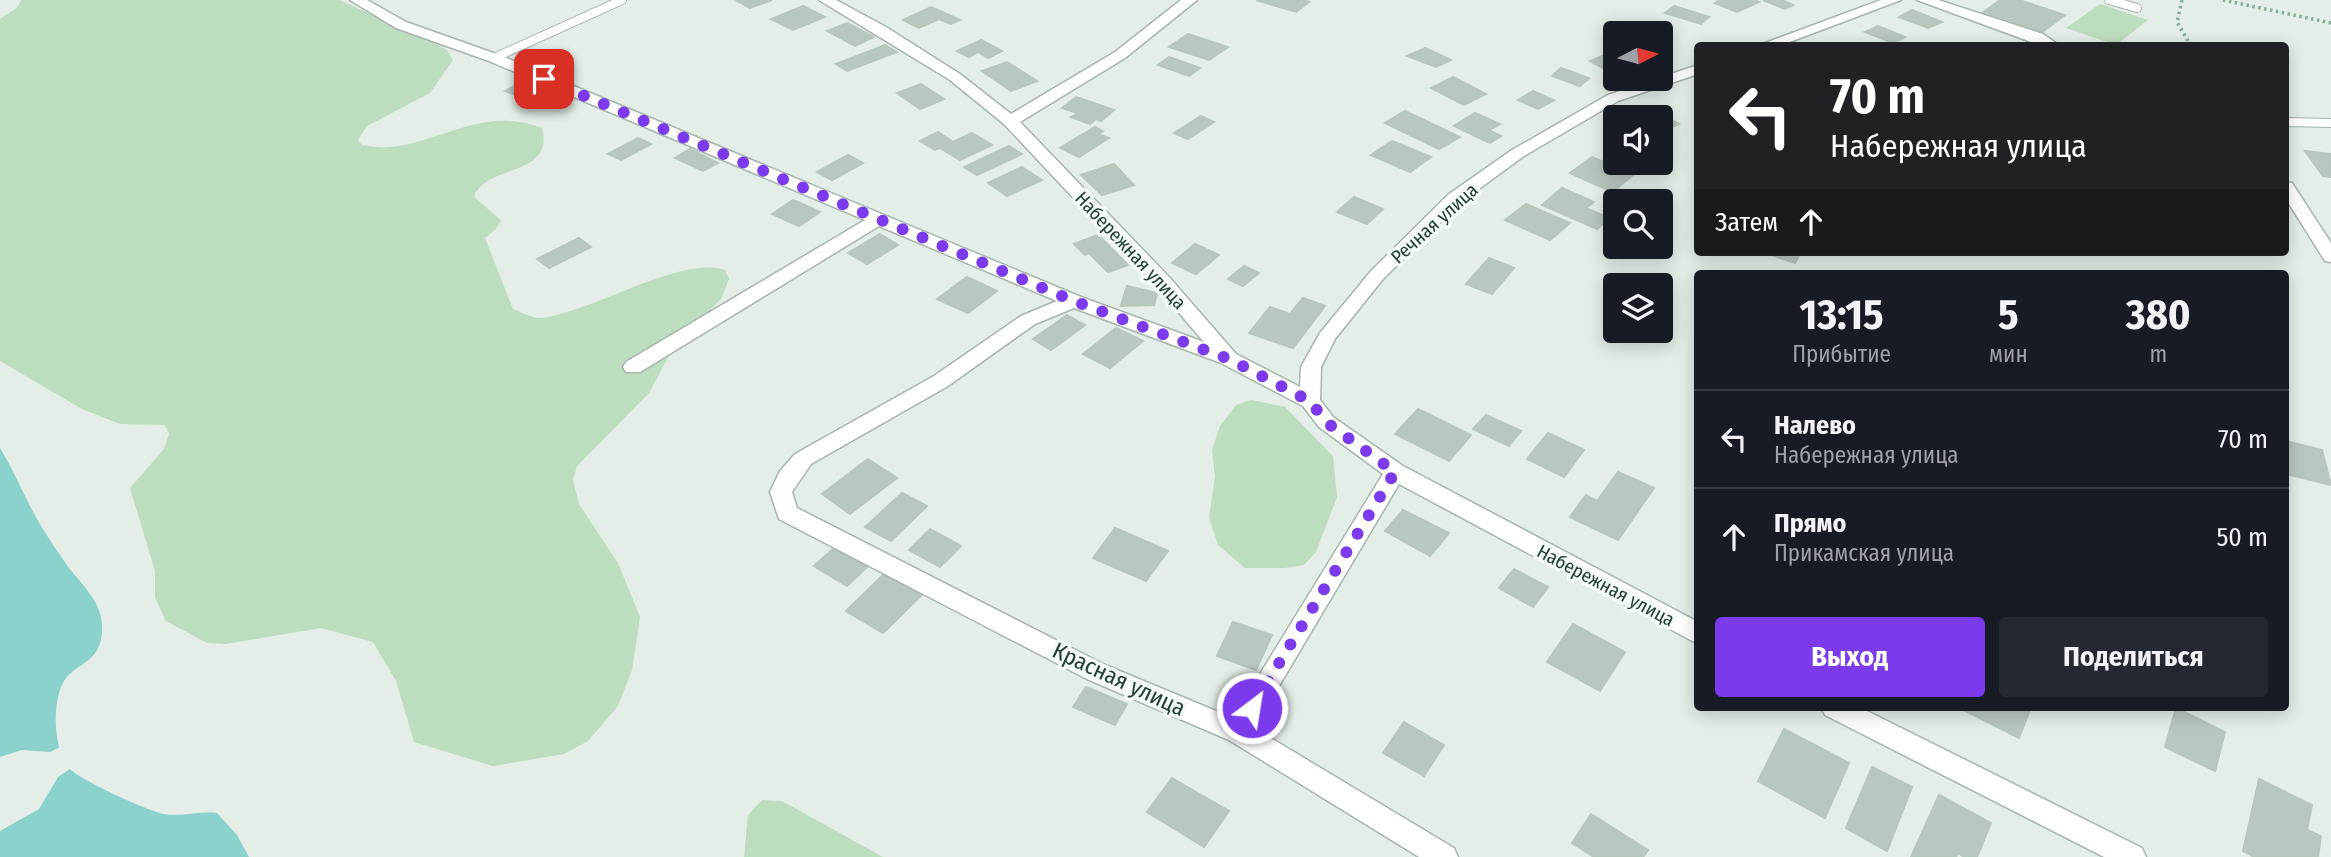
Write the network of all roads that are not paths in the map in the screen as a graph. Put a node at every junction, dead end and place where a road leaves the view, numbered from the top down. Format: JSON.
{"nodes":[{"id":1,"x":357,"y":0,"type":"edge"},
{"id":2,"x":621,"y":0,"type":"edge"},
{"id":3,"x":826,"y":0,"type":"edge"},
{"id":4,"x":1190,"y":0,"type":"edge"},
{"id":5,"x":1894,"y":0,"type":"edge"},
{"id":6,"x":1924,"y":0,"type":"edge"},
{"id":7,"x":2109,"y":0,"type":"edge"},
{"id":8,"x":2137,"y":8,"type":"dead end"},
{"id":9,"x":1775,"y":42,"type":"edge"},
{"id":10,"x":2046,"y":42,"type":"edge"},
{"id":11,"x":494,"y":58,"type":"junction"},
{"id":12,"x":1694,"y":70,"type":"edge"},
{"id":13,"x":1010,"y":121,"type":"junction"},
{"id":14,"x":2289,"y":122,"type":"edge"},
{"id":15,"x":2331,"y":123,"type":"edge"},
{"id":16,"x":2289,"y":192,"type":"edge"},
{"id":17,"x":878,"y":219,"type":"junction"},
{"id":18,"x":2331,"y":257,"type":"edge"},
{"id":19,"x":1074,"y":301,"type":"junction"},
{"id":20,"x":1229,"y":359,"type":"junction"},
{"id":21,"x":633,"y":368,"type":"dead end"},
{"id":22,"x":1310,"y":401,"type":"junction"},
{"id":23,"x":1395,"y":472,"type":"junction"},
{"id":24,"x":1694,"y":633,"type":"edge"},
{"id":25,"x":1842,"y":711,"type":"edge"},
{"id":26,"x":1238,"y":732,"type":"junction"},
{"id":27,"x":1444,"y":857,"type":"edge"},
{"id":28,"x":2132,"y":857,"type":"edge"}],
"edges":[{"from":1,"to":11,"type":"street"},
{"from":2,"to":11,"type":"lane"},
{"from":3,"to":13,"type":"street","name":"Набережная улица"},
{"from":4,"to":13,"type":"street"},
{"from":5,"to":9,"type":"street"},
{"from":6,"to":10,"type":"street"},
{"from":7,"to":8,"type":"lane"},
{"from":11,"to":17,"type":"street"},
{"from":12,"to":22,"type":"street","name":"Речная улица"},
{"from":13,"to":20,"type":"street","name":"Набережная улица"},
{"from":14,"to":15,"type":"lane"},
{"from":16,"to":18,"type":"street"},
{"from":17,"to":19,"type":"street"},
{"from":17,"to":21,"type":"street"},
{"from":19,"to":20,"type":"street"},
{"from":19,"to":26,"type":"street","name":"Красная улица"},
{"from":20,"to":22,"type":"street","name":"Набережная улица"},
{"from":22,"to":23,"type":"street","name":"Набережная улица"},
{"from":23,"to":24,"type":"street","name":"Набережная улица"},
{"from":23,"to":26,"type":"street"},
{"from":25,"to":28,"type":"street"},
{"from":26,"to":27,"type":"street","name":"Красная улица"}]}
